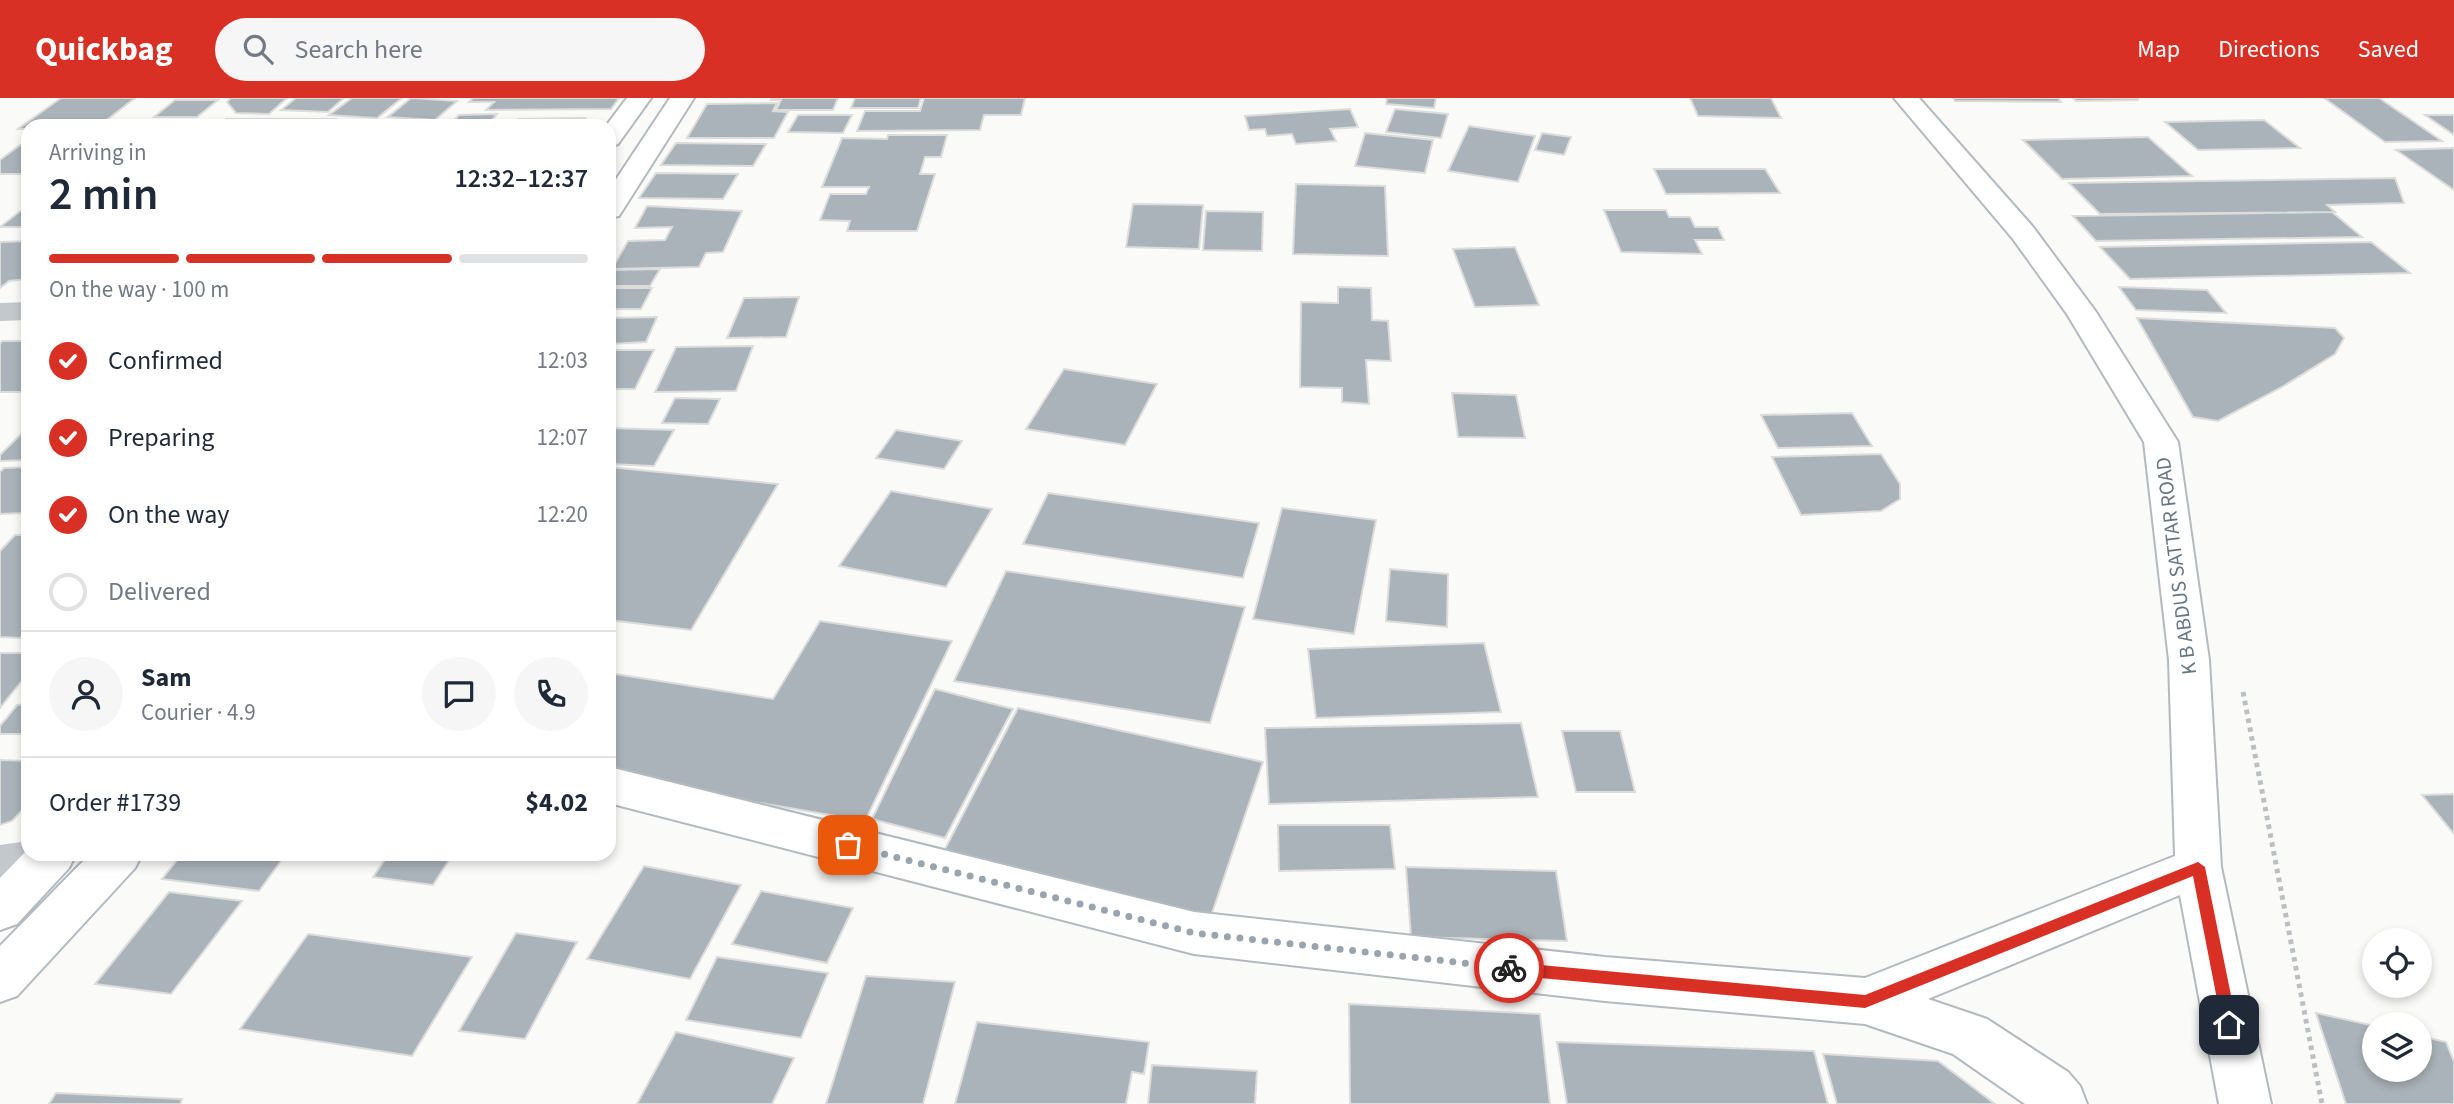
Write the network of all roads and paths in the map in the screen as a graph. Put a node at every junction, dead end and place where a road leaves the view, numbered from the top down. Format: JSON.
{"nodes":[{"id":1,"x":639,"y":98,"type":"edge"},
{"id":2,"x":682,"y":98,"type":"edge"},
{"id":3,"x":1906,"y":98,"type":"edge"},
{"id":4,"x":616,"y":129,"type":"edge"},
{"id":5,"x":616,"y":199,"type":"edge"},
{"id":6,"x":21,"y":311,"type":"edge"},
{"id":7,"x":0,"y":312,"type":"edge"},
{"id":8,"x":2241,"y":685,"type":"dead end"},
{"id":9,"x":616,"y":787,"type":"edge"},
{"id":10,"x":21,"y":860,"type":"edge"},
{"id":11,"x":46,"y":861,"type":"edge"},
{"id":12,"x":112,"y":861,"type":"edge"},
{"id":13,"x":0,"y":864,"type":"edge"},
{"id":14,"x":2198,"y":867,"type":"junction"},
{"id":15,"x":0,"y":909,"type":"edge"},
{"id":16,"x":0,"y":980,"type":"edge"},
{"id":17,"x":1865,"y":1001,"type":"junction"},
{"id":18,"x":2061,"y":1104,"type":"edge"},
{"id":19,"x":2245,"y":1104,"type":"edge"},
{"id":20,"x":2322,"y":1104,"type":"edge"}],
"edges":[{"from":1,"to":4,"type":"street"},
{"from":2,"to":5,"type":"street"},
{"from":3,"to":14,"type":"street","name":"K B ABDUS SATTAR ROAD"},
{"from":6,"to":7,"type":"street"},
{"from":8,"to":20,"type":"path"},
{"from":9,"to":17,"type":"street"},
{"from":10,"to":13,"type":"street"},
{"from":11,"to":15,"type":"street"},
{"from":12,"to":16,"type":"street"},
{"from":14,"to":17,"type":"street"},
{"from":14,"to":19,"type":"street","name":"K B ABDUS SATTAR ROAD"},
{"from":17,"to":18,"type":"street"}]}
